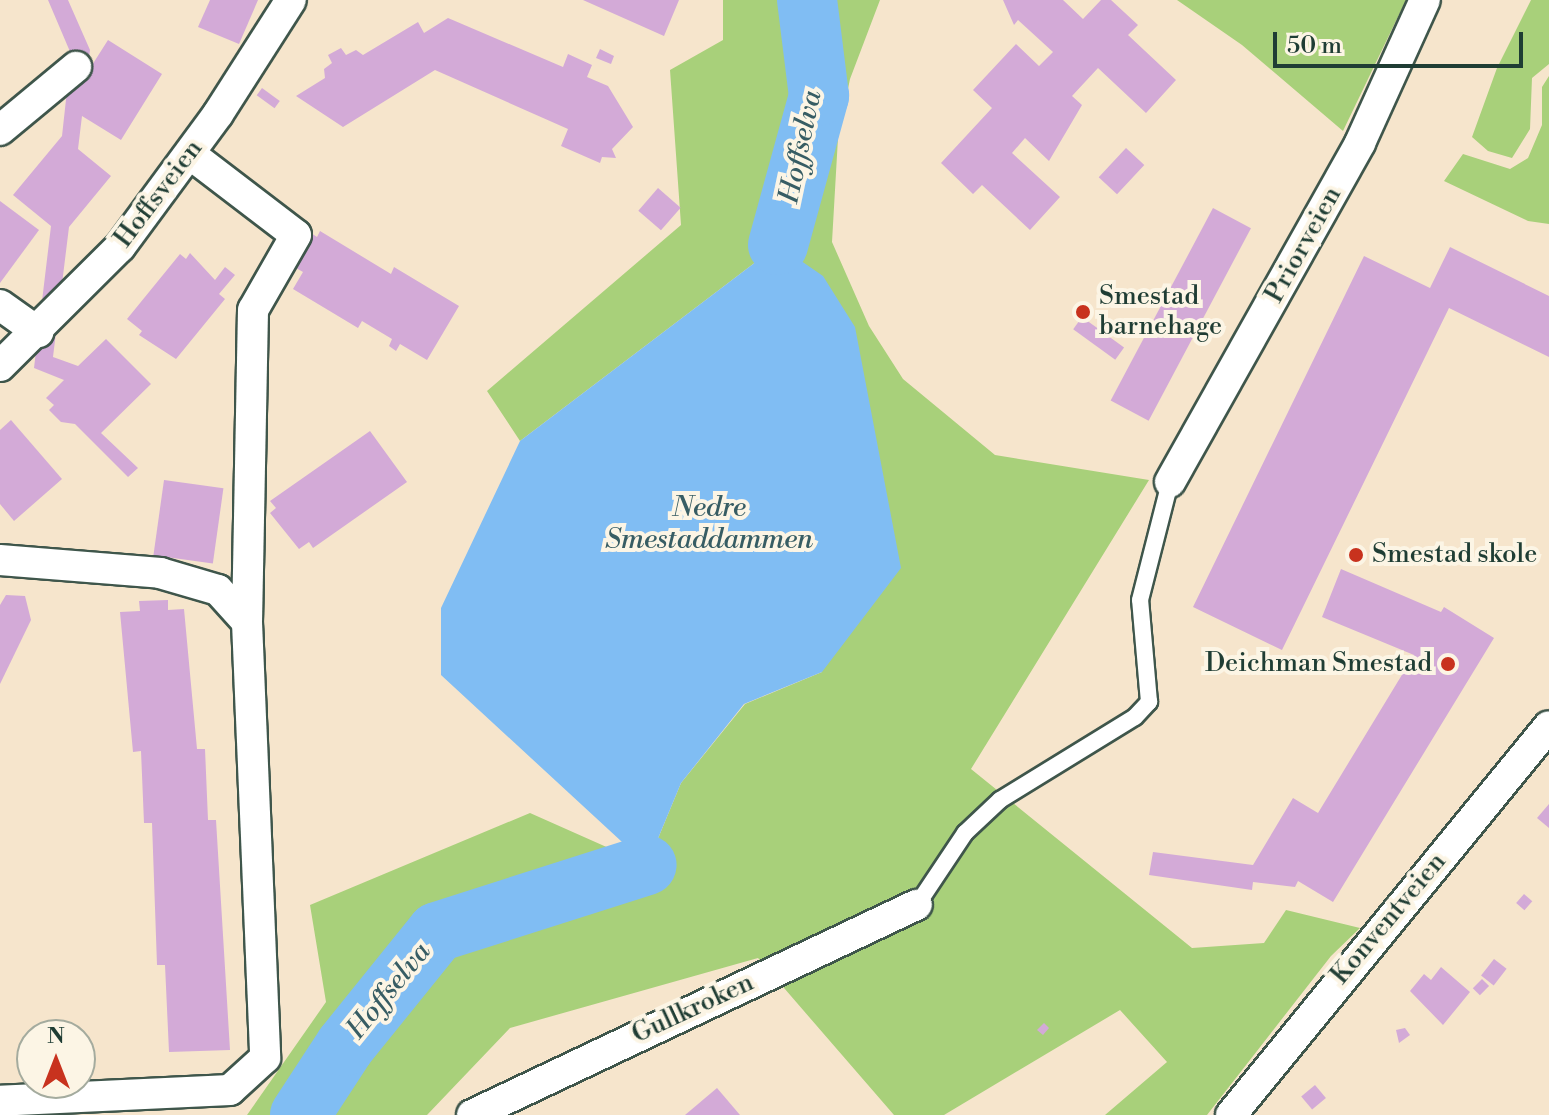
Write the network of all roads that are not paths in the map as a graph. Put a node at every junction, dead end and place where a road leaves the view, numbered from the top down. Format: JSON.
{"nodes":[{"id":1,"x":291,"y":0,"type":"edge"},
{"id":2,"x":1425,"y":0,"type":"edge"},
{"id":3,"x":76,"y":67,"type":"dead end"},
{"id":4,"x":0,"y":130,"type":"edge"},
{"id":5,"x":190,"y":154,"type":"junction"},
{"id":6,"x":0,"y":305,"type":"edge"},
{"id":7,"x":38,"y":332,"type":"junction"},
{"id":8,"x":0,"y":366,"type":"edge"},
{"id":9,"x":1170,"y":482,"type":"joint"},
{"id":10,"x":0,"y":560,"type":"edge"},
{"id":11,"x":247,"y":622,"type":"junction"},
{"id":12,"x":1549,"y":726,"type":"edge"},
{"id":13,"x":917,"y":905,"type":"joint"},
{"id":14,"x":0,"y":1101,"type":"edge"},
{"id":15,"x":472,"y":1115,"type":"edge"},
{"id":16,"x":1231,"y":1115,"type":"edge"}],
"edges":[{"from":1,"to":5,"type":"street","name":"Hoffsveien"},
{"from":2,"to":9,"type":"street","name":"Priorveien"},
{"from":3,"to":4,"type":"street"},
{"from":5,"to":7,"type":"street","name":"Hoffsveien"},
{"from":5,"to":11,"type":"street"},
{"from":6,"to":7,"type":"street"},
{"from":7,"to":8,"type":"street","name":"Hoffsveien"},
{"from":9,"to":13,"type":"lane"},
{"from":10,"to":11,"type":"street"},
{"from":11,"to":14,"type":"street"},
{"from":12,"to":16,"type":"street","name":"Konventveien"},
{"from":13,"to":15,"type":"street","name":"Gullkroken"}]}
